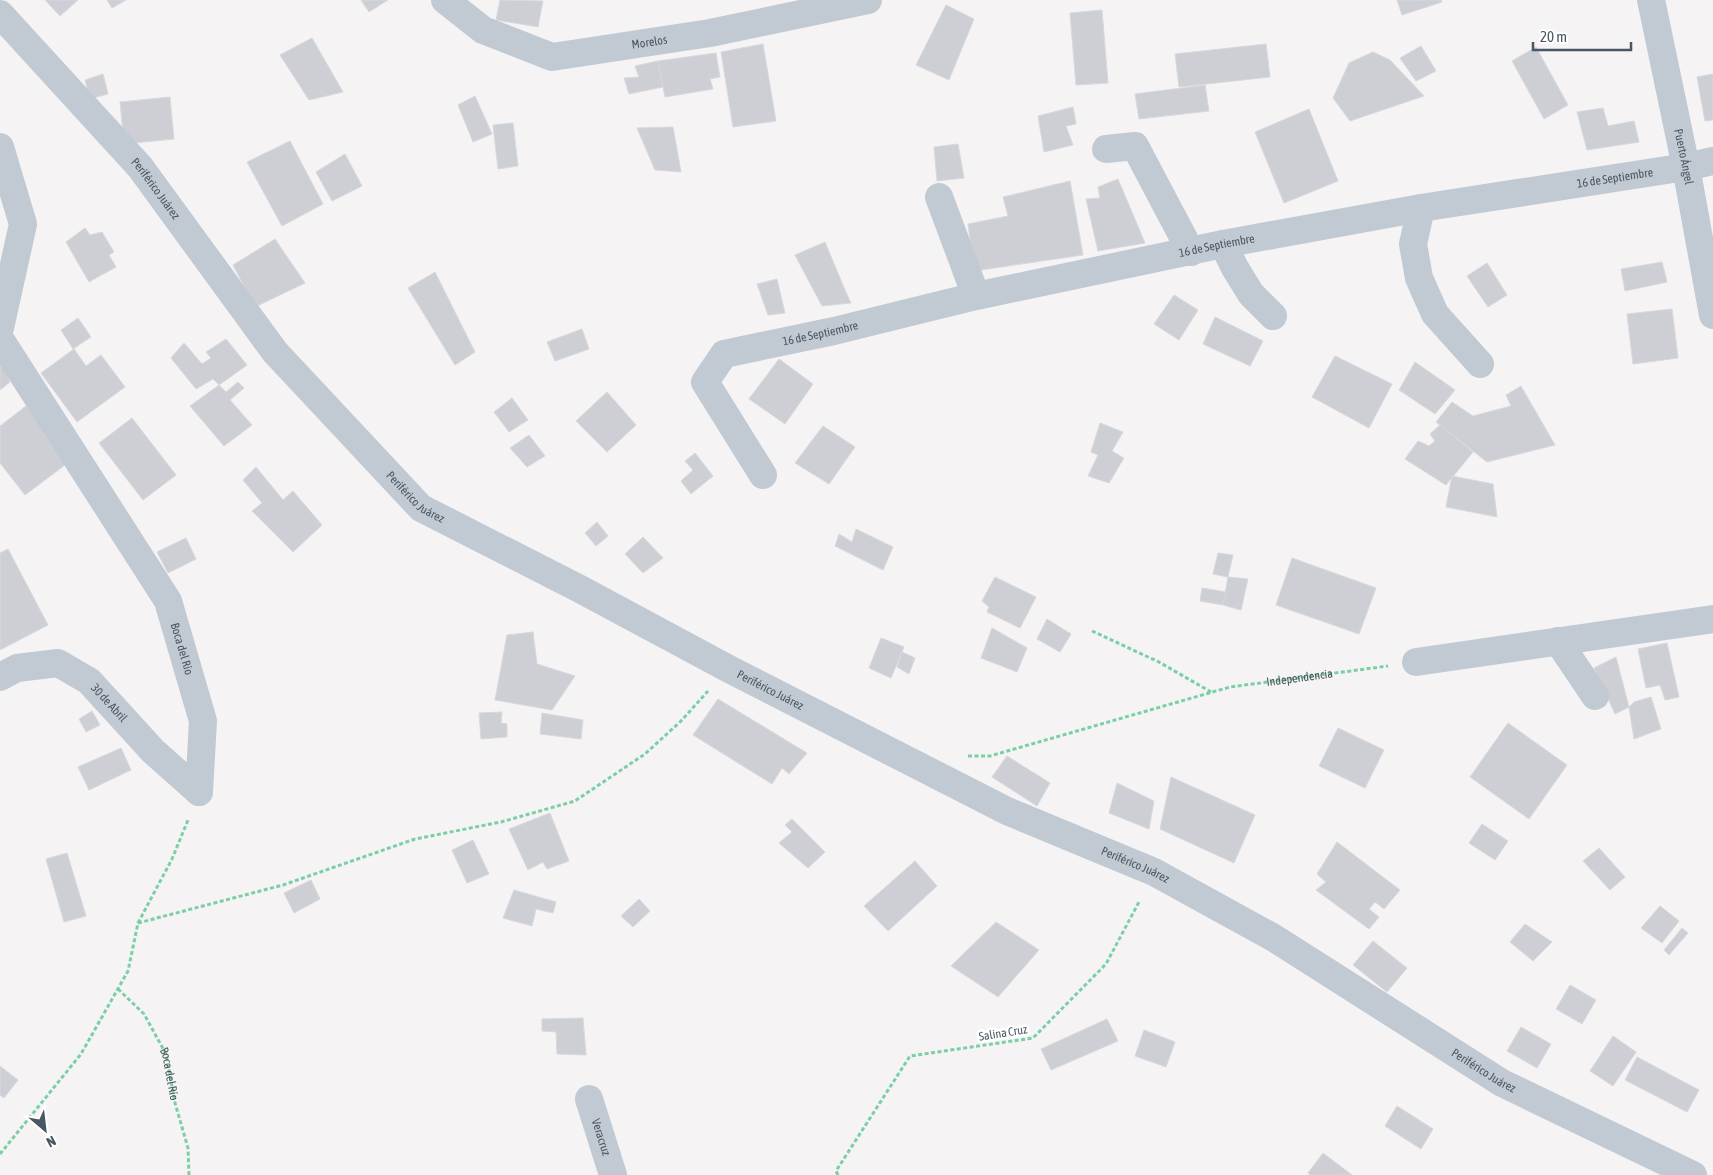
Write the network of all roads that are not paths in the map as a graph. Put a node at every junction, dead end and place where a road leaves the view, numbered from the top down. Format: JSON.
{"nodes":[{"id":1,"x":445,"y":0,"type":"edge"},
{"id":2,"x":868,"y":0,"type":"edge"},
{"id":3,"x":1651,"y":0,"type":"edge"},
{"id":4,"x":805,"y":6,"type":"edge"},
{"id":5,"x":0,"y":14,"type":"edge"},
{"id":6,"x":0,"y":147,"type":"edge"},
{"id":7,"x":1106,"y":148,"type":"dead end"},
{"id":8,"x":1713,"y":161,"type":"edge"},
{"id":9,"x":1686,"y":167,"type":"junction"},
{"id":10,"x":939,"y":197,"type":"dead end"},
{"id":11,"x":1421,"y":208,"type":"junction"},
{"id":12,"x":1223,"y":244,"type":"junction"},
{"id":13,"x":1190,"y":252,"type":"junction"},
{"id":14,"x":976,"y":296,"type":"junction"},
{"id":15,"x":1713,"y":315,"type":"edge"},
{"id":16,"x":1273,"y":316,"type":"dead end"},
{"id":17,"x":0,"y":328,"type":"edge"},
{"id":18,"x":0,"y":338,"type":"edge"},
{"id":19,"x":1480,"y":364,"type":"dead end"},
{"id":20,"x":763,"y":476,"type":"dead end"},
{"id":21,"x":1713,"y":618,"type":"edge"},
{"id":22,"x":1558,"y":641,"type":"junction"},
{"id":23,"x":1416,"y":662,"type":"road end"},
{"id":24,"x":0,"y":677,"type":"edge"},
{"id":25,"x":1595,"y":696,"type":"dead end"},
{"id":26,"x":199,"y":792,"type":"joint"},
{"id":27,"x":589,"y":1099,"type":"dead end"},
{"id":28,"x":613,"y":1175,"type":"edge"},
{"id":29,"x":1693,"y":1175,"type":"edge"}],
"edges":[{"from":1,"to":4,"type":"street","name":"Morelos"},
{"from":2,"to":4,"type":"street","name":"Morelos"},
{"from":3,"to":9,"type":"street","name":"Puerto Ángel"},
{"from":5,"to":29,"type":"street","name":"Periférico Juárez"},
{"from":6,"to":17,"type":"street"},
{"from":7,"to":13,"type":"street"},
{"from":8,"to":9,"type":"street","name":"16 de Septiembre"},
{"from":9,"to":11,"type":"street","name":"16 de Septiembre"},
{"from":9,"to":15,"type":"street","name":"Puerto Ángel"},
{"from":10,"to":14,"type":"street"},
{"from":11,"to":12,"type":"street","name":"16 de Septiembre"},
{"from":11,"to":19,"type":"street"},
{"from":12,"to":13,"type":"street","name":"16 de Septiembre"},
{"from":12,"to":16,"type":"street"},
{"from":13,"to":14,"type":"street","name":"16 de Septiembre"},
{"from":14,"to":20,"type":"street","name":"16 de Septiembre"},
{"from":18,"to":26,"type":"street","name":"Boca del Río"},
{"from":21,"to":22,"type":"street"},
{"from":22,"to":23,"type":"street"},
{"from":22,"to":25,"type":"street"},
{"from":24,"to":26,"type":"street","name":"30 de Abril"},
{"from":27,"to":28,"type":"street","name":"Veracruz"}]}
